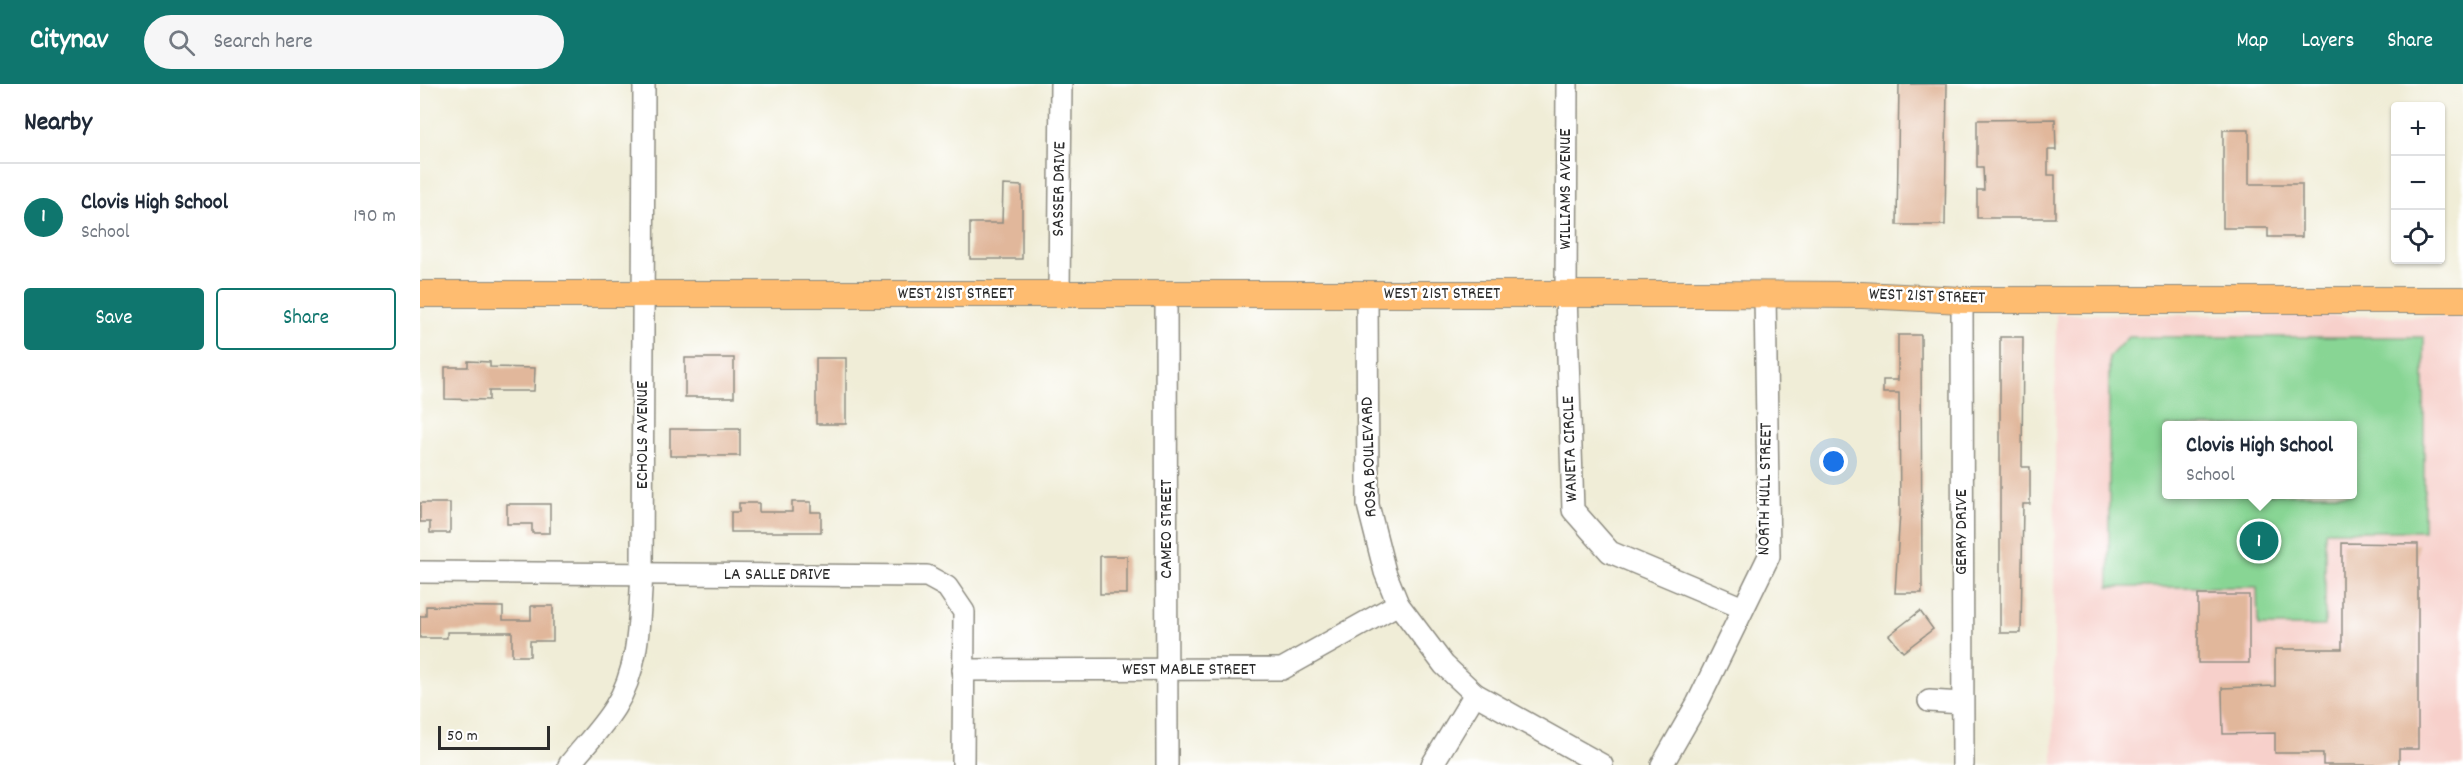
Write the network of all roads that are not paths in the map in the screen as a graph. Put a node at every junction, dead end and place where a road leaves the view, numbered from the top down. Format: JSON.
{"nodes":[{"id":1,"x":644,"y":84,"type":"edge"},
{"id":2,"x":1061,"y":84,"type":"edge"},
{"id":3,"x":1567,"y":84,"type":"edge"},
{"id":4,"x":644,"y":293,"type":"junction"},
{"id":5,"x":1059,"y":293,"type":"junction"},
{"id":6,"x":1166,"y":293,"type":"junction"},
{"id":7,"x":420,"y":294,"type":"edge"},
{"id":8,"x":1367,"y":294,"type":"junction"},
{"id":9,"x":1566,"y":295,"type":"junction"},
{"id":10,"x":1765,"y":295,"type":"junction"},
{"id":11,"x":1962,"y":300,"type":"junction"},
{"id":12,"x":2463,"y":300,"type":"edge"},
{"id":13,"x":420,"y":572,"type":"edge"},
{"id":14,"x":642,"y":573,"type":"junction"},
{"id":15,"x":1398,"y":604,"type":"junction"},
{"id":16,"x":1743,"y":608,"type":"junction"},
{"id":17,"x":963,"y":670,"type":"junction"},
{"id":18,"x":1167,"y":670,"type":"junction"},
{"id":19,"x":1475,"y":694,"type":"junction"},
{"id":20,"x":1929,"y":701,"type":"dead end"},
{"id":21,"x":1962,"y":703,"type":"junction"},
{"id":22,"x":569,"y":765,"type":"edge"},
{"id":23,"x":963,"y":765,"type":"edge"},
{"id":24,"x":1167,"y":765,"type":"edge"},
{"id":25,"x":1432,"y":765,"type":"edge"},
{"id":26,"x":1602,"y":765,"type":"edge"},
{"id":27,"x":1662,"y":765,"type":"edge"},
{"id":28,"x":1963,"y":765,"type":"edge"}],
"edges":[{"from":1,"to":4,"type":"street","name":"ECHOLS AVENUE"},
{"from":2,"to":5,"type":"street","name":"SASSER DRIVE"},
{"from":3,"to":9,"type":"street","name":"WILLIAMS AVENUE"},
{"from":4,"to":5,"type":"main road","name":"WEST 21ST STREET"},
{"from":4,"to":7,"type":"main road","name":"WEST 21ST STREET"},
{"from":4,"to":14,"type":"street","name":"ECHOLS AVENUE"},
{"from":5,"to":6,"type":"main road","name":"WEST 21ST STREET"},
{"from":6,"to":8,"type":"main road","name":"WEST 21ST STREET"},
{"from":6,"to":18,"type":"street","name":"CAMEO STREET"},
{"from":8,"to":9,"type":"main road","name":"WEST 21ST STREET"},
{"from":8,"to":15,"type":"street","name":"ROSA BOULEVARD"},
{"from":9,"to":10,"type":"main road","name":"WEST 21ST STREET"},
{"from":9,"to":16,"type":"street","name":"WANETA CIRCLE"},
{"from":10,"to":11,"type":"main road","name":"WEST 21ST STREET"},
{"from":10,"to":16,"type":"street","name":"NORTH HULL STREET"},
{"from":11,"to":12,"type":"main road","name":"WEST 21ST STREET"},
{"from":11,"to":21,"type":"street","name":"GERRY DRIVE"},
{"from":13,"to":14,"type":"street","name":"LA SALLE DRIVE"},
{"from":14,"to":17,"type":"street","name":"LA SALLE DRIVE"},
{"from":14,"to":22,"type":"street","name":"ECHOLS AVENUE"},
{"from":15,"to":18,"type":"street","name":"WEST MABLE STREET"},
{"from":15,"to":19,"type":"street","name":"ROSA BOULEVARD"},
{"from":16,"to":27,"type":"street","name":"NORTH HULL STREET"},
{"from":17,"to":18,"type":"street","name":"WEST MABLE STREET"},
{"from":17,"to":23,"type":"street","name":"LA SALLE DRIVE"},
{"from":18,"to":24,"type":"street","name":"CAMEO STREET"},
{"from":19,"to":25,"type":"street"},
{"from":19,"to":26,"type":"street","name":"ROSA BOULEVARD"},
{"from":20,"to":21,"type":"street"},
{"from":21,"to":28,"type":"street","name":"GERRY DRIVE"}]}
